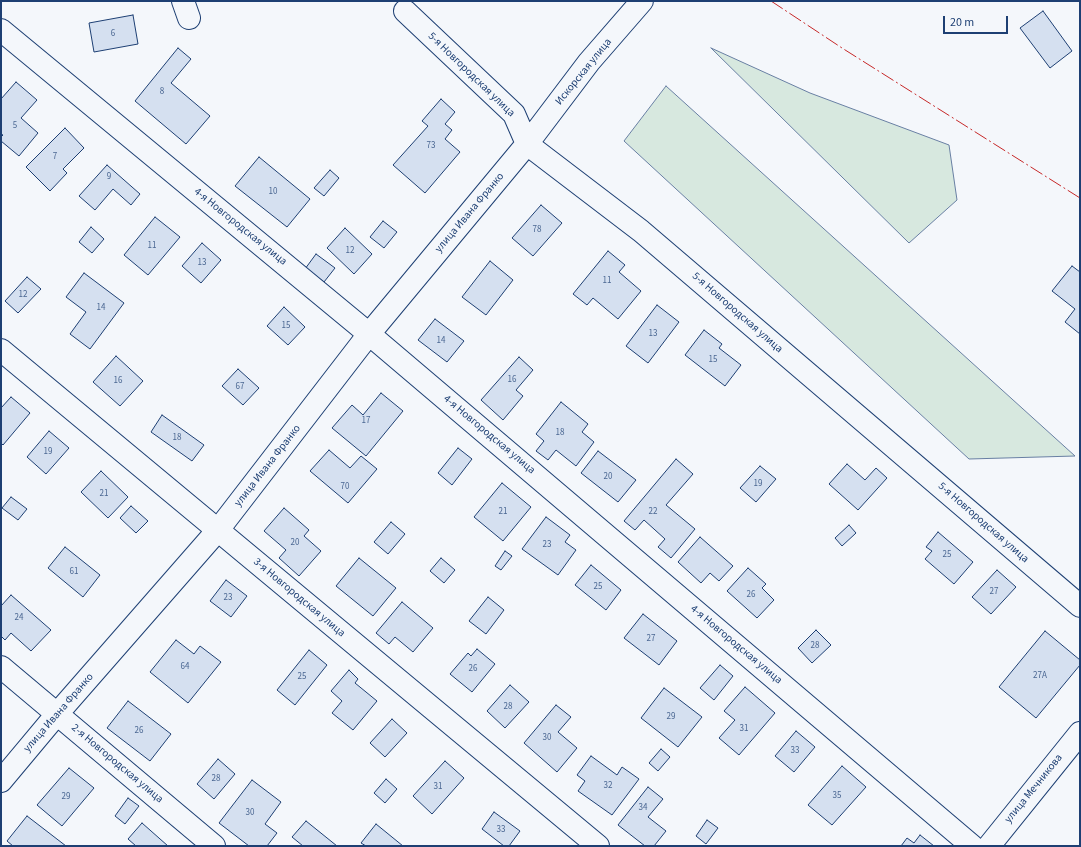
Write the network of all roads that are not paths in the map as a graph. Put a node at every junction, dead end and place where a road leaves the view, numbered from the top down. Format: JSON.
{"nodes":[{"id":1,"x":642,"y":1,"type":"edge"},
{"id":2,"x":405,"y":12,"type":"dead end"},
{"id":3,"x":1,"y":30,"type":"edge"},
{"id":4,"x":527,"y":144,"type":"junction"},
{"id":5,"x":369,"y":334,"type":"junction"},
{"id":6,"x":1,"y":350,"type":"edge"},
{"id":7,"x":218,"y":530,"type":"junction"},
{"id":8,"x":1080,"y":606,"type":"edge"},
{"id":9,"x":1,"y":668,"type":"edge"},
{"id":10,"x":57,"y":714,"type":"junction"},
{"id":11,"x":1080,"y":733,"type":"edge"},
{"id":12,"x":1,"y":781,"type":"edge"},
{"id":13,"x":214,"y":846,"type":"edge"},
{"id":14,"x":598,"y":846,"type":"edge"},
{"id":15,"x":972,"y":846,"type":"edge"},
{"id":16,"x":989,"y":846,"type":"edge"}],
"edges":[{"from":1,"to":4,"type":"street","name":"Искорская улица"},
{"from":2,"to":4,"type":"street","name":"5-я Новгородская улица"},
{"from":3,"to":5,"type":"street","name":"4-я Новгородская улица"},
{"from":4,"to":5,"type":"street","name":"улица Ивана Франко"},
{"from":4,"to":8,"type":"street","name":"5-я Новгородская улица"},
{"from":5,"to":7,"type":"street","name":"улица Ивана Франко"},
{"from":5,"to":15,"type":"street","name":"4-я Новгородская улица"},
{"from":6,"to":7,"type":"street","name":"3-я Новгородская улица"},
{"from":7,"to":10,"type":"street","name":"улица Ивана Франко"},
{"from":7,"to":14,"type":"street","name":"3-я Новгородская улица"},
{"from":9,"to":10,"type":"street","name":"2-я Новгородская улица"},
{"from":10,"to":12,"type":"street","name":"улица Ивана Франко"},
{"from":10,"to":13,"type":"street","name":"2-я Новгородская улица"},
{"from":11,"to":16,"type":"street","name":"улица Мечникова"}]}
